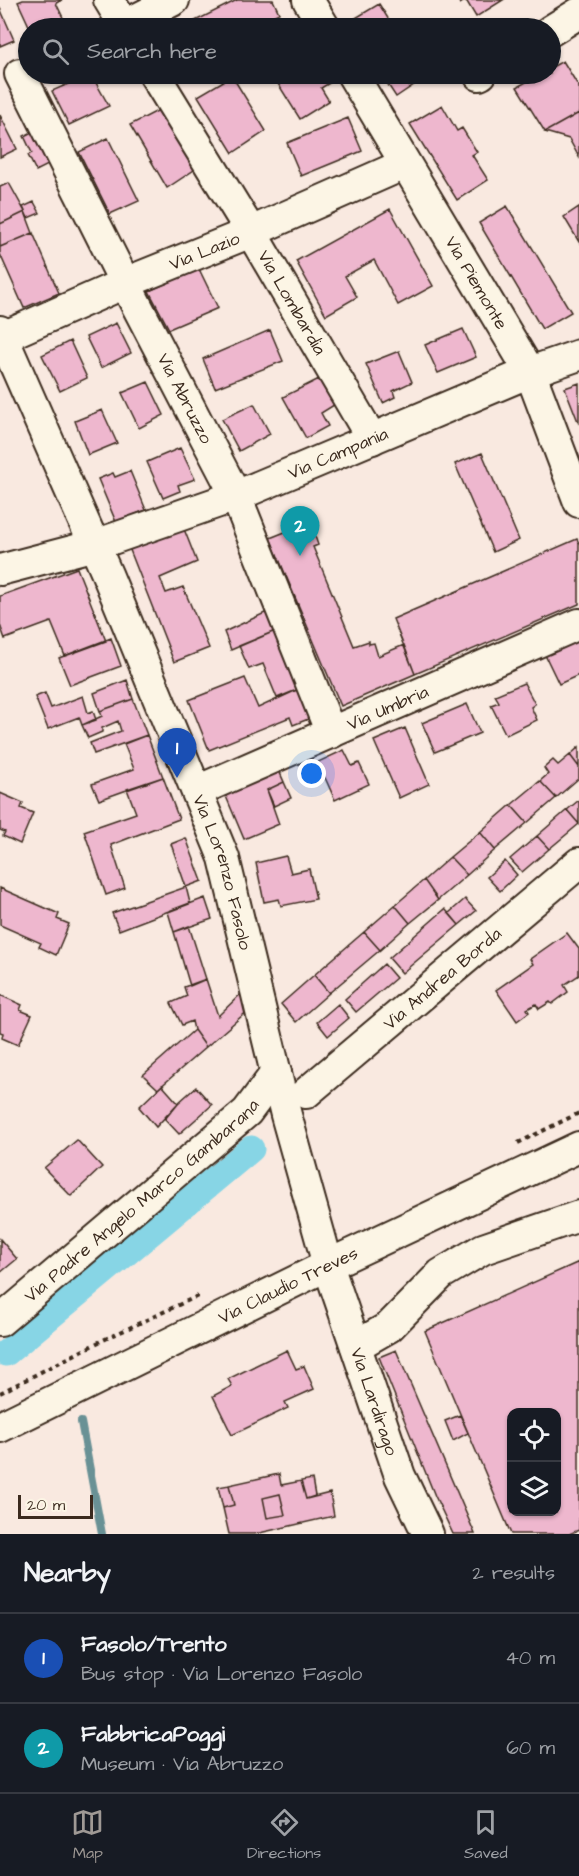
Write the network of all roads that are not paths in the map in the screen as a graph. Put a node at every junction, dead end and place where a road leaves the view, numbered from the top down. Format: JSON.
{"nodes":[{"id":1,"x":109,"y":0,"type":"edge"},
{"id":2,"x":174,"y":0,"type":"edge"},
{"id":3,"x":308,"y":0,"type":"edge"},
{"id":4,"x":579,"y":13,"type":"edge"},
{"id":5,"x":118,"y":18,"type":"edge"},
{"id":6,"x":141,"y":18,"type":"edge"},
{"id":7,"x":319,"y":18,"type":"edge"},
{"id":8,"x":561,"y":24,"type":"edge"},
{"id":9,"x":20,"y":84,"type":"edge"},
{"id":10,"x":160,"y":84,"type":"edge"},
{"id":11,"x":358,"y":84,"type":"edge"},
{"id":12,"x":405,"y":164,"type":"junction"},
{"id":13,"x":251,"y":232,"type":"junction"},
{"id":14,"x":125,"y":284,"type":"junction"},
{"id":15,"x":1,"y":334,"type":"edge"},
{"id":16,"x":579,"y":355,"type":"edge"},
{"id":17,"x":530,"y":372,"type":"junction"},
{"id":18,"x":372,"y":439,"type":"junction"},
{"id":19,"x":236,"y":496,"type":"junction"},
{"id":20,"x":579,"y":502,"type":"edge"},
{"id":21,"x":95,"y":545,"type":"junction"},
{"id":22,"x":0,"y":570,"type":"edge"},
{"id":23,"x":579,"y":624,"type":"edge"},
{"id":24,"x":331,"y":733,"type":"junction"},
{"id":25,"x":197,"y":791,"type":"junction"},
{"id":26,"x":579,"y":863,"type":"edge"},
{"id":27,"x":276,"y":1073,"type":"junction"},
{"id":28,"x":306,"y":1093,"type":"dead end"},
{"id":29,"x":579,"y":1148,"type":"edge"},
{"id":30,"x":579,"y":1216,"type":"edge"},
{"id":31,"x":328,"y":1265,"type":"junction"},
{"id":32,"x":0,"y":1320,"type":"edge"},
{"id":33,"x":356,"y":1347,"type":"junction"},
{"id":34,"x":0,"y":1427,"type":"edge"},
{"id":35,"x":428,"y":1534,"type":"edge"}],
"edges":[{"from":1,"to":5,"type":"street"},
{"from":2,"to":6,"type":"street"},
{"from":3,"to":7,"type":"street"},
{"from":4,"to":8,"type":"street"},
{"from":9,"to":14,"type":"street","name":"Via Abruzzo"},
{"from":10,"to":13,"type":"street","name":"Via Lombardia"},
{"from":11,"to":12,"type":"street","name":"Via Piemonte"},
{"from":12,"to":13,"type":"street","name":"Via Lazio"},
{"from":12,"to":17,"type":"street","name":"Via Piemonte"},
{"from":13,"to":14,"type":"street","name":"Via Lazio"},
{"from":13,"to":18,"type":"street","name":"Via Lombardia"},
{"from":14,"to":15,"type":"street","name":"Via Lazio"},
{"from":14,"to":19,"type":"street","name":"Via Abruzzo"},
{"from":15,"to":21,"type":"street","name":"Via Lorenzo Fasolo"},
{"from":16,"to":17,"type":"street","name":"Via Campania"},
{"from":17,"to":18,"type":"street","name":"Via Campania"},
{"from":17,"to":20,"type":"street","name":"Via Piemonte"},
{"from":18,"to":19,"type":"street","name":"Via Campania"},
{"from":19,"to":21,"type":"street","name":"Via Campania"},
{"from":19,"to":24,"type":"street","name":"Via Abruzzo"},
{"from":21,"to":22,"type":"street","name":"Via Campania"},
{"from":21,"to":25,"type":"street","name":"Via Lorenzo Fasolo"},
{"from":23,"to":24,"type":"street","name":"Via Umbria"},
{"from":24,"to":25,"type":"street","name":"Via Umbria"},
{"from":25,"to":27,"type":"street","name":"Via Lorenzo Fasolo"},
{"from":26,"to":28,"type":"street","name":"Via Andrea Borda"},
{"from":27,"to":31,"type":"street","name":"Via Lorenzo Fasolo"},
{"from":27,"to":32,"type":"street","name":"Via Padre Angelo Marco Gambarana"},
{"from":29,"to":31,"type":"street","name":"Via Claudio Treves"},
{"from":30,"to":33,"type":"street"},
{"from":31,"to":33,"type":"street","name":"Via Lardirago"},
{"from":31,"to":34,"type":"street","name":"Via Claudio Treves"},
{"from":33,"to":35,"type":"street","name":"Via Lardirago"}]}
